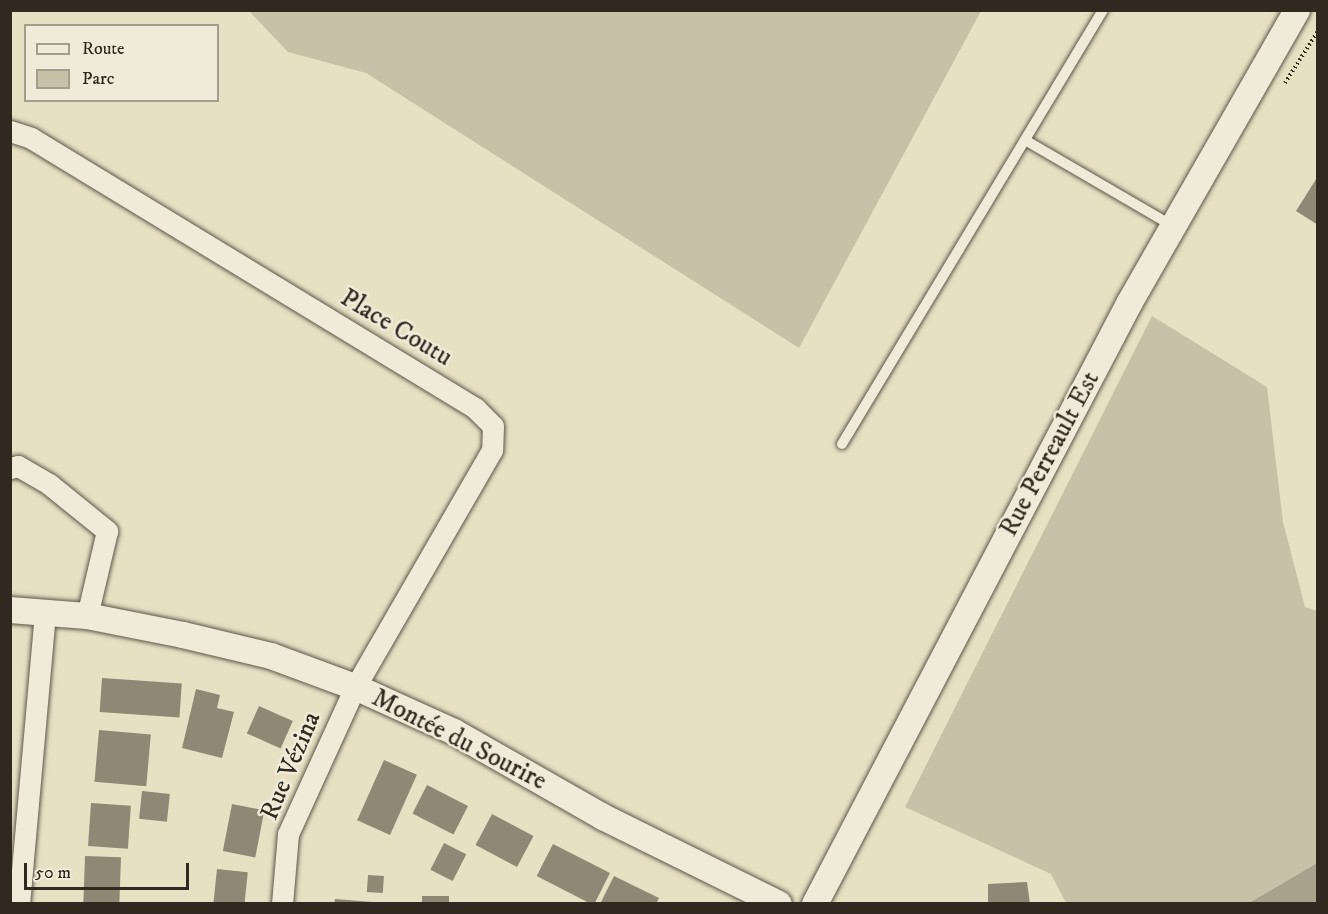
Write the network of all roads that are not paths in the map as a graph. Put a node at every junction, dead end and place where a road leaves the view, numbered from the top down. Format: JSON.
{"nodes":[{"id":1,"x":1103,"y":10,"type":"edge"},
{"id":2,"x":1297,"y":10,"type":"edge"},
{"id":3,"x":10,"y":131,"type":"edge"},
{"id":4,"x":1025,"y":140,"type":"junction"},
{"id":5,"x":1174,"y":226,"type":"junction"},
{"id":6,"x":842,"y":444,"type":"dead end"},
{"id":7,"x":10,"y":468,"type":"edge"},
{"id":8,"x":10,"y":610,"type":"edge"},
{"id":9,"x":45,"y":612,"type":"junction"},
{"id":10,"x":87,"y":616,"type":"junction"},
{"id":11,"x":355,"y":687,"type":"junction"},
{"id":12,"x":17,"y":889,"type":"edge"},
{"id":13,"x":282,"y":903,"type":"edge"},
{"id":14,"x":779,"y":903,"type":"edge"},
{"id":15,"x":814,"y":903,"type":"edge"}],
"edges":[{"from":1,"to":4,"type":"lane"},
{"from":2,"to":5,"type":"street","name":"Rue Perreault Est"},
{"from":3,"to":11,"type":"street","name":"Place Coutu"},
{"from":4,"to":5,"type":"lane"},
{"from":4,"to":6,"type":"lane"},
{"from":5,"to":15,"type":"street","name":"Rue Perreault Est"},
{"from":7,"to":10,"type":"street"},
{"from":8,"to":9,"type":"street","name":"Montée du Sourire"},
{"from":9,"to":10,"type":"street","name":"Montée du Sourire"},
{"from":9,"to":12,"type":"street"},
{"from":10,"to":11,"type":"street","name":"Montée du Sourire"},
{"from":11,"to":13,"type":"street","name":"Rue Vézina"},
{"from":11,"to":14,"type":"street","name":"Montée du Sourire"}]}
